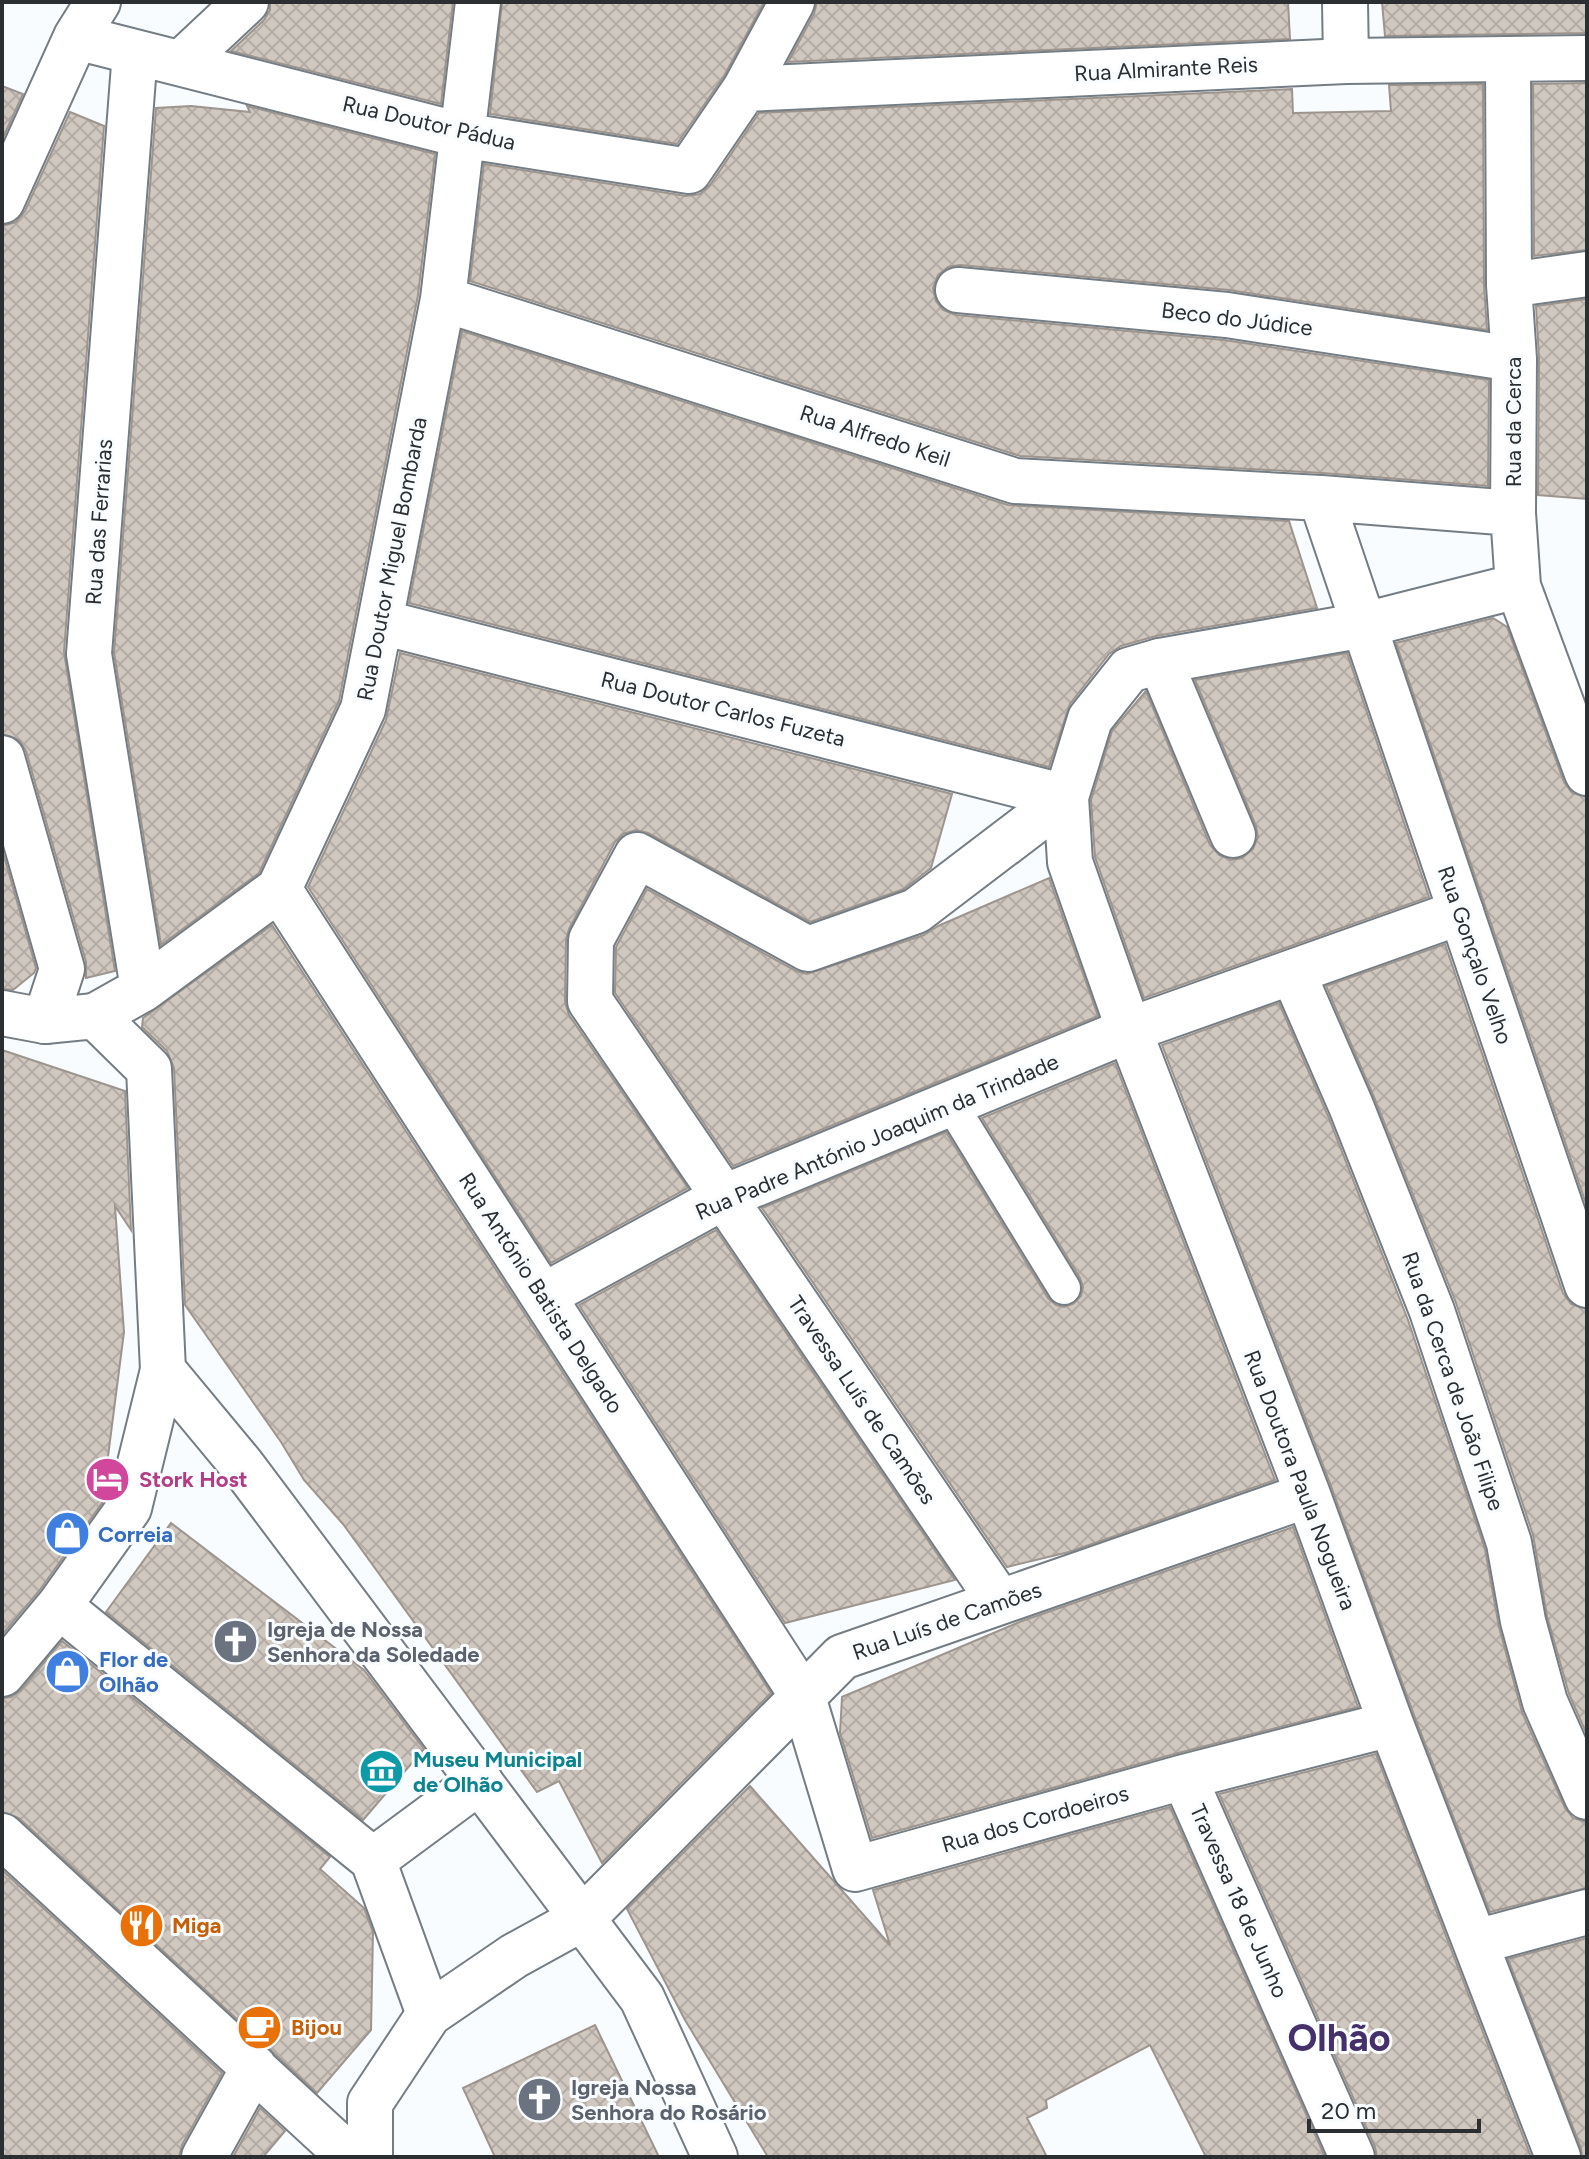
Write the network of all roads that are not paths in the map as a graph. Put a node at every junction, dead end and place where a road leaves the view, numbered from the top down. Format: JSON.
{"nodes":[{"id":1,"x":246,"y":2,"type":"edge"},
{"id":2,"x":478,"y":2,"type":"edge"},
{"id":3,"x":792,"y":2,"type":"edge"},
{"id":4,"x":1345,"y":2,"type":"edge"},
{"id":5,"x":88,"y":13,"type":"edge"},
{"id":6,"x":135,"y":52,"type":"junction"},
{"id":7,"x":1587,"y":58,"type":"edge"},
{"id":8,"x":1508,"y":59,"type":"junction"},
{"id":9,"x":1346,"y":61,"type":"junction"},
{"id":10,"x":182,"y":62,"type":"junction"},
{"id":11,"x":745,"y":89,"type":"junction"},
{"id":12,"x":461,"y":135,"type":"junction"},
{"id":13,"x":2,"y":201,"type":"edge"},
{"id":14,"x":1587,"y":274,"type":"edge"},
{"id":15,"x":1509,"y":285,"type":"junction"},
{"id":16,"x":958,"y":290,"type":"dead end"},
{"id":17,"x":443,"y":299,"type":"junction"},
{"id":18,"x":1514,"y":359,"type":"junction"},
{"id":19,"x":1321,"y":498,"type":"junction"},
{"id":20,"x":1513,"y":513,"type":"junction"},
{"id":21,"x":1518,"y":586,"type":"junction"},
{"id":22,"x":381,"y":622,"type":"junction"},
{"id":23,"x":1364,"y":625,"type":"junction"},
{"id":24,"x":1160,"y":661,"type":"junction"},
{"id":25,"x":2,"y":758,"type":"edge"},
{"id":26,"x":1587,"y":773,"type":"edge"},
{"id":27,"x":1066,"y":797,"type":"junction"},
{"id":28,"x":1233,"y":835,"type":"dead end"},
{"id":29,"x":279,"y":889,"type":"junction"},
{"id":30,"x":1461,"y":912,"type":"junction"},
{"id":31,"x":1293,"y":973,"type":"junction"},
{"id":32,"x":143,"y":989,"type":"junction"},
{"id":33,"x":2,"y":1013,"type":"edge"},
{"id":34,"x":95,"y":1016,"type":"junction"},
{"id":35,"x":45,"y":1021,"type":"junction"},
{"id":36,"x":1129,"y":1030,"type":"junction"},
{"id":37,"x":951,"y":1104,"type":"junction"},
{"id":38,"x":724,"y":1197,"type":"junction"},
{"id":39,"x":1587,"y":1285,"type":"edge"},
{"id":40,"x":1064,"y":1288,"type":"dead end"},
{"id":41,"x":543,"y":1296,"type":"junction"},
{"id":42,"x":163,"y":1370,"type":"junction"},
{"id":43,"x":1308,"y":1495,"type":"junction"},
{"id":44,"x":1000,"y":1602,"type":"junction"},
{"id":45,"x":59,"y":1606,"type":"junction"},
{"id":46,"x":2,"y":1674,"type":"edge"},
{"id":47,"x":803,"y":1697,"type":"junction"},
{"id":48,"x":1391,"y":1724,"type":"junction"},
{"id":49,"x":1184,"y":1777,"type":"junction"},
{"id":50,"x":480,"y":1781,"type":"junction"},
{"id":51,"x":1587,"y":1797,"type":"edge"},
{"id":52,"x":2,"y":1836,"type":"edge"},
{"id":53,"x":373,"y":1860,"type":"junction"},
{"id":54,"x":1587,"y":1912,"type":"edge"},
{"id":55,"x":583,"y":1918,"type":"junction"},
{"id":56,"x":1476,"y":1942,"type":"junction"},
{"id":57,"x":429,"y":2014,"type":"junction"},
{"id":58,"x":254,"y":2067,"type":"junction"},
{"id":59,"x":204,"y":2157,"type":"edge"},
{"id":60,"x":350,"y":2157,"type":"edge"},
{"id":61,"x":370,"y":2157,"type":"edge"},
{"id":62,"x":715,"y":2157,"type":"edge"},
{"id":63,"x":1352,"y":2157,"type":"edge"},
{"id":64,"x":1558,"y":2157,"type":"edge"}],
"edges":[{"from":1,"to":10,"type":"street"},
{"from":2,"to":12,"type":"street","name":"Rua Doutor Miguel Bombarda"},
{"from":3,"to":11,"type":"street"},
{"from":4,"to":9,"type":"street"},
{"from":5,"to":6,"type":"street","name":"Rua Doutor Pádua"},
{"from":5,"to":13,"type":"street"},
{"from":6,"to":10,"type":"street","name":"Rua Doutor Pádua"},
{"from":6,"to":32,"type":"street","name":"Rua das Ferrarias"},
{"from":7,"to":8,"type":"street","name":"Rua Almirante Reis"},
{"from":8,"to":9,"type":"street","name":"Rua Almirante Reis"},
{"from":8,"to":15,"type":"street","name":"Rua da Cerca"},
{"from":9,"to":11,"type":"street","name":"Rua Almirante Reis"},
{"from":10,"to":12,"type":"street","name":"Rua Doutor Pádua"},
{"from":11,"to":12,"type":"street","name":"Rua Doutor Pádua"},
{"from":12,"to":17,"type":"street","name":"Rua Doutor Miguel Bombarda"},
{"from":14,"to":15,"type":"street"},
{"from":15,"to":18,"type":"street","name":"Rua da Cerca"},
{"from":16,"to":18,"type":"street","name":"Beco do Júdice"},
{"from":17,"to":19,"type":"street","name":"Rua Alfredo Keil"},
{"from":17,"to":22,"type":"street","name":"Rua Doutor Miguel Bombarda"},
{"from":18,"to":20,"type":"street","name":"Rua da Cerca"},
{"from":19,"to":20,"type":"street","name":"Rua Alfredo Keil"},
{"from":19,"to":23,"type":"street","name":"Rua Gonçalo Velho"},
{"from":20,"to":21,"type":"street","name":"Rua da Cerca"},
{"from":21,"to":23,"type":"street"},
{"from":21,"to":26,"type":"street","name":"Rua da Cerca"},
{"from":22,"to":27,"type":"street","name":"Rua Doutor Carlos Fuzeta"},
{"from":22,"to":29,"type":"street","name":"Rua Doutor Miguel Bombarda"},
{"from":23,"to":24,"type":"street"},
{"from":23,"to":30,"type":"street","name":"Rua Gonçalo Velho"},
{"from":24,"to":27,"type":"street"},
{"from":24,"to":28,"type":"street"},
{"from":25,"to":35,"type":"street"},
{"from":27,"to":36,"type":"street","name":"Rua Doutora Paula Nogueira"},
{"from":27,"to":38,"type":"street","name":"Travessa Luís de Camões"},
{"from":29,"to":32,"type":"street","name":"Rua Doutor Miguel Bombarda"},
{"from":29,"to":41,"type":"street","name":"Rua António Batista Delgado"},
{"from":30,"to":31,"type":"street","name":"Rua Padre António Joaquim da Trindade"},
{"from":30,"to":39,"type":"street","name":"Rua Gonçalo Velho"},
{"from":31,"to":36,"type":"street","name":"Rua Padre António Joaquim da Trindade"},
{"from":31,"to":51,"type":"street","name":"Rua da Cerca de João Filipe"},
{"from":32,"to":34,"type":"street","name":"Rua Doutor Miguel Bombarda"},
{"from":33,"to":35,"type":"street","name":"Rua Doutor Miguel Bombarda"},
{"from":34,"to":35,"type":"street","name":"Rua Doutor Miguel Bombarda"},
{"from":34,"to":42,"type":"street"},
{"from":36,"to":37,"type":"street","name":"Rua Padre António Joaquim da Trindade"},
{"from":36,"to":43,"type":"street","name":"Rua Doutora Paula Nogueira"},
{"from":37,"to":38,"type":"street","name":"Rua Padre António Joaquim da Trindade"},
{"from":37,"to":40,"type":"lane"},
{"from":38,"to":41,"type":"street","name":"Rua Padre António Joaquim da Trindade"},
{"from":38,"to":44,"type":"street","name":"Travessa Luís de Camões"},
{"from":41,"to":47,"type":"street","name":"Rua António Batista Delgado"},
{"from":42,"to":45,"type":"street"},
{"from":42,"to":50,"type":"street"},
{"from":43,"to":44,"type":"street","name":"Rua Luís de Camões"},
{"from":43,"to":48,"type":"street","name":"Rua Doutora Paula Nogueira"},
{"from":44,"to":47,"type":"street","name":"Rua Luís de Camões"},
{"from":45,"to":46,"type":"street"},
{"from":45,"to":53,"type":"street"},
{"from":47,"to":49,"type":"street","name":"Rua dos Cordoeiros"},
{"from":47,"to":55,"type":"street","name":"Rua Luís de Camões"},
{"from":48,"to":49,"type":"street","name":"Rua dos Cordoeiros"},
{"from":48,"to":56,"type":"street","name":"Rua Doutora Paula Nogueira"},
{"from":49,"to":63,"type":"street","name":"Travessa 18 de Junho"},
{"from":50,"to":53,"type":"street"},
{"from":50,"to":55,"type":"street"},
{"from":52,"to":58,"type":"street"},
{"from":53,"to":57,"type":"street"},
{"from":54,"to":56,"type":"street"},
{"from":55,"to":57,"type":"street","name":"Rua Luís de Camões"},
{"from":55,"to":62,"type":"street"},
{"from":56,"to":64,"type":"street","name":"Rua Doutora Paula Nogueira"},
{"from":57,"to":61,"type":"street"},
{"from":58,"to":59,"type":"street"},
{"from":58,"to":60,"type":"street"}]}
